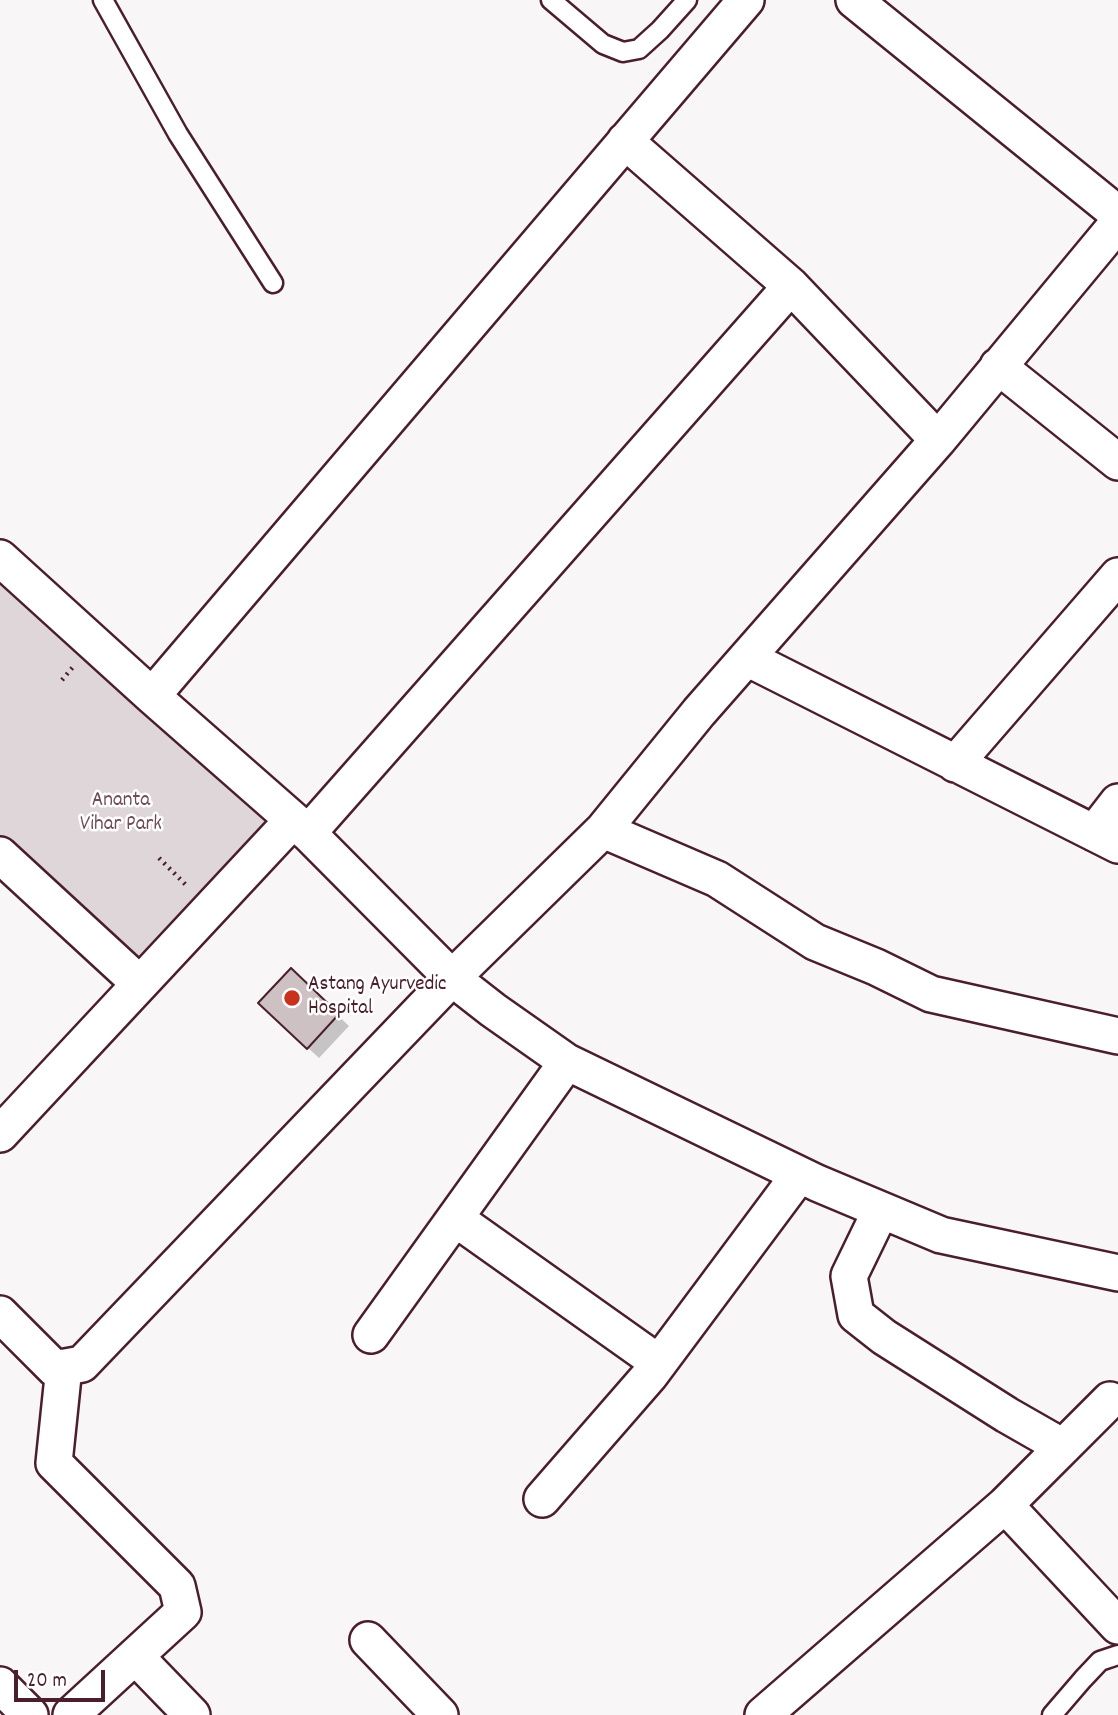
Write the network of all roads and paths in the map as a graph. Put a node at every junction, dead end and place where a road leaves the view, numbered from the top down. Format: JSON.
{"nodes":[{"id":1,"x":103,"y":0,"type":"edge"},
{"id":2,"x":551,"y":0,"type":"edge"},
{"id":3,"x":687,"y":0,"type":"edge"},
{"id":4,"x":746,"y":0,"type":"edge"},
{"id":5,"x":854,"y":0,"type":"edge"},
{"id":6,"x":625,"y":141,"type":"junction"},
{"id":7,"x":1118,"y":214,"type":"edge"},
{"id":8,"x":1118,"y":223,"type":"edge"},
{"id":9,"x":273,"y":283,"type":"dead end"},
{"id":10,"x":790,"y":286,"type":"junction"},
{"id":11,"x":998,"y":366,"type":"junction"},
{"id":12,"x":938,"y":440,"type":"junction"},
{"id":13,"x":1118,"y":462,"type":"edge"},
{"id":14,"x":0,"y":558,"type":"edge"},
{"id":15,"x":1118,"y":576,"type":"edge"},
{"id":16,"x":747,"y":658,"type":"junction"},
{"id":17,"x":152,"y":695,"type":"junction"},
{"id":18,"x":955,"y":764,"type":"junction"},
{"id":19,"x":1118,"y":802,"type":"edge"},
{"id":20,"x":301,"y":827,"type":"junction"},
{"id":21,"x":603,"y":830,"type":"junction"},
{"id":22,"x":1106,"y":839,"type":"edge"},
{"id":23,"x":0,"y":855,"type":"edge"},
{"id":24,"x":159,"y":858,"type":"dead end"},
{"id":25,"x":210,"y":909,"type":"junction"},
{"id":26,"x":452,"y":978,"type":"junction"},
{"id":27,"x":140,"y":984,"type":"junction"},
{"id":28,"x":1118,"y":1036,"type":"edge"},
{"id":29,"x":567,"y":1062,"type":"junction"},
{"id":30,"x":0,"y":1134,"type":"edge"},
{"id":31,"x":799,"y":1175,"type":"junction"},
{"id":32,"x":881,"y":1210,"type":"junction"},
{"id":33,"x":456,"y":1219,"type":"junction"},
{"id":34,"x":1118,"y":1273,"type":"edge"},
{"id":35,"x":0,"y":1314,"type":"edge"},
{"id":36,"x":371,"y":1335,"type":"dead end"},
{"id":37,"x":659,"y":1363,"type":"junction"},
{"id":38,"x":64,"y":1367,"type":"junction"},
{"id":39,"x":1116,"y":1397,"type":"edge"},
{"id":40,"x":1063,"y":1447,"type":"junction"},
{"id":41,"x":542,"y":1499,"type":"dead end"},
{"id":42,"x":1004,"y":1505,"type":"junction"},
{"id":43,"x":1118,"y":1626,"type":"edge"},
{"id":44,"x":368,"y":1640,"type":"dead end"},
{"id":45,"x":135,"y":1656,"type":"junction"},
{"id":46,"x":1118,"y":1656,"type":"edge"},
{"id":47,"x":0,"y":1685,"type":"edge"},
{"id":48,"x":30,"y":1715,"type":"edge"},
{"id":49,"x":71,"y":1715,"type":"edge"},
{"id":50,"x":192,"y":1715,"type":"edge"},
{"id":51,"x":440,"y":1715,"type":"edge"},
{"id":52,"x":763,"y":1715,"type":"edge"},
{"id":53,"x":1052,"y":1715,"type":"edge"}],
"edges":[{"from":1,"to":9,"type":"lane"},
{"from":2,"to":3,"type":"lane"},
{"from":4,"to":6,"type":"street"},
{"from":5,"to":7,"type":"street"},
{"from":6,"to":10,"type":"street"},
{"from":6,"to":17,"type":"street"},
{"from":8,"to":11,"type":"street"},
{"from":10,"to":12,"type":"street"},
{"from":10,"to":20,"type":"street"},
{"from":11,"to":12,"type":"street"},
{"from":11,"to":13,"type":"street"},
{"from":12,"to":16,"type":"street"},
{"from":14,"to":17,"type":"street"},
{"from":15,"to":18,"type":"street"},
{"from":16,"to":18,"type":"street"},
{"from":16,"to":21,"type":"street"},
{"from":17,"to":20,"type":"street"},
{"from":18,"to":22,"type":"street"},
{"from":19,"to":22,"type":"street"},
{"from":20,"to":25,"type":"street"},
{"from":20,"to":26,"type":"street"},
{"from":21,"to":26,"type":"street"},
{"from":21,"to":28,"type":"street"},
{"from":23,"to":27,"type":"street"},
{"from":24,"to":25,"type":"path"},
{"from":25,"to":27,"type":"street"},
{"from":26,"to":29,"type":"street"},
{"from":26,"to":38,"type":"street"},
{"from":27,"to":30,"type":"street"},
{"from":29,"to":31,"type":"street"},
{"from":29,"to":33,"type":"street"},
{"from":31,"to":32,"type":"street"},
{"from":31,"to":37,"type":"street"},
{"from":32,"to":34,"type":"street"},
{"from":32,"to":40,"type":"street"},
{"from":33,"to":36,"type":"street"},
{"from":33,"to":37,"type":"street"},
{"from":35,"to":38,"type":"street"},
{"from":37,"to":41,"type":"street"},
{"from":38,"to":45,"type":"street"},
{"from":39,"to":40,"type":"street"},
{"from":40,"to":42,"type":"street"},
{"from":42,"to":43,"type":"street"},
{"from":42,"to":52,"type":"street"},
{"from":44,"to":51,"type":"street"},
{"from":45,"to":49,"type":"street"},
{"from":45,"to":50,"type":"street"},
{"from":46,"to":53,"type":"lane"},
{"from":47,"to":48,"type":"street"}]}
